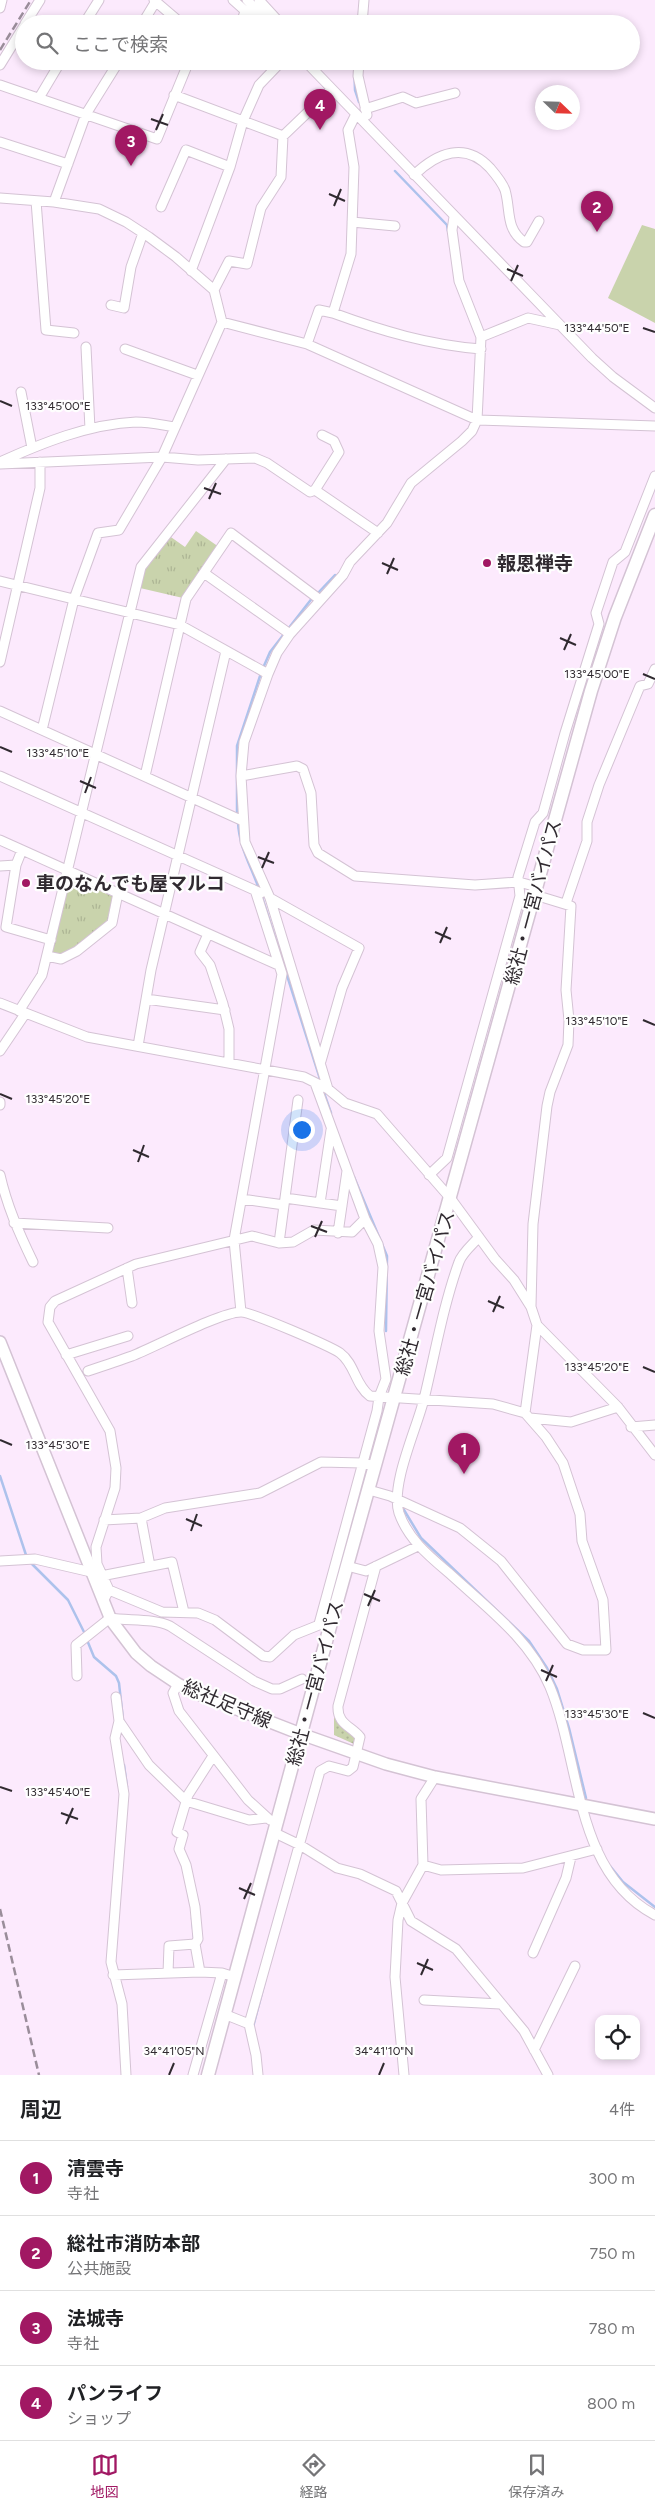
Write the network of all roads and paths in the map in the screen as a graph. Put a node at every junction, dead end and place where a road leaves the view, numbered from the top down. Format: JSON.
{"nodes":[{"id":1,"x":2,"y":0,"type":"edge"},
{"id":2,"x":40,"y":0,"type":"edge"},
{"id":3,"x":98,"y":0,"type":"edge"},
{"id":4,"x":233,"y":0,"type":"edge"},
{"id":5,"x":247,"y":0,"type":"edge"},
{"id":6,"x":259,"y":0,"type":"edge"},
{"id":7,"x":364,"y":0,"type":"edge"},
{"id":8,"x":155,"y":1,"type":"edge"},
{"id":9,"x":0,"y":8,"type":"edge"},
{"id":10,"x":245,"y":11,"type":"junction"},
{"id":11,"x":31,"y":15,"type":"edge"},
{"id":12,"x":89,"y":15,"type":"edge"},
{"id":13,"x":147,"y":15,"type":"edge"},
{"id":14,"x":171,"y":15,"type":"edge"},
{"id":15,"x":244,"y":15,"type":"edge"},
{"id":16,"x":250,"y":15,"type":"edge"},
{"id":17,"x":261,"y":15,"type":"edge"},
{"id":18,"x":273,"y":15,"type":"edge"},
{"id":19,"x":363,"y":15,"type":"edge"},
{"id":20,"x":15,"y":41,"type":"edge"},
{"id":21,"x":0,"y":65,"type":"edge"},
{"id":22,"x":56,"y":70,"type":"edge"},
{"id":23,"x":113,"y":70,"type":"edge"},
{"id":24,"x":185,"y":70,"type":"edge"},
{"id":25,"x":273,"y":70,"type":"edge"},
{"id":26,"x":314,"y":70,"type":"edge"},
{"id":27,"x":358,"y":70,"type":"edge"},
{"id":28,"x":0,"y":85,"type":"edge"},
{"id":29,"x":332,"y":89,"type":"junction"},
{"id":30,"x":455,"y":92,"type":"dead end"},
{"id":31,"x":174,"y":95,"type":"junction"},
{"id":32,"x":39,"y":98,"type":"junction"},
{"id":33,"x":366,"y":110,"type":"junction"},
{"id":34,"x":86,"y":114,"type":"junction"},
{"id":35,"x":356,"y":114,"type":"junction"},
{"id":36,"x":244,"y":121,"type":"junction"},
{"id":37,"x":369,"y":128,"type":"junction"},
{"id":38,"x":283,"y":136,"type":"junction"},
{"id":39,"x":0,"y":142,"type":"edge"},
{"id":40,"x":68,"y":164,"type":"junction"},
{"id":41,"x":230,"y":168,"type":"junction"},
{"id":42,"x":414,"y":176,"type":"junction"},
{"id":43,"x":0,"y":198,"type":"edge"},
{"id":44,"x":36,"y":201,"type":"junction"},
{"id":45,"x":54,"y":202,"type":"junction"},
{"id":46,"x":161,"y":207,"type":"dead end"},
{"id":47,"x":454,"y":217,"type":"junction"},
{"id":48,"x":539,"y":221,"type":"dead end"},
{"id":49,"x":352,"y":222,"type":"junction"},
{"id":50,"x":395,"y":226,"type":"dead end"},
{"id":51,"x":143,"y":233,"type":"junction"},
{"id":52,"x":191,"y":271,"type":"junction"},
{"id":53,"x":214,"y":290,"type":"junction"},
{"id":54,"x":111,"y":305,"type":"dead end"},
{"id":55,"x":333,"y":313,"type":"junction"},
{"id":56,"x":222,"y":322,"type":"junction"},
{"id":57,"x":560,"y":325,"type":"junction"},
{"id":58,"x":74,"y":333,"type":"dead end"},
{"id":59,"x":481,"y":337,"type":"junction"},
{"id":60,"x":307,"y":344,"type":"junction"},
{"id":61,"x":86,"y":347,"type":"dead end"},
{"id":62,"x":124,"y":349,"type":"dead end"},
{"id":63,"x":479,"y":349,"type":"junction"},
{"id":64,"x":197,"y":375,"type":"junction"},
{"id":65,"x":21,"y":392,"type":"dead end"},
{"id":66,"x":655,"y":408,"type":"edge"},
{"id":67,"x":477,"y":420,"type":"junction"},
{"id":68,"x":655,"y":426,"type":"edge"},
{"id":69,"x":174,"y":427,"type":"junction"},
{"id":70,"x":90,"y":430,"type":"junction"},
{"id":71,"x":322,"y":435,"type":"dead end"},
{"id":72,"x":32,"y":448,"type":"junction"},
{"id":73,"x":162,"y":458,"type":"junction"},
{"id":74,"x":226,"y":459,"type":"junction"},
{"id":75,"x":40,"y":462,"type":"junction"},
{"id":76,"x":0,"y":463,"type":"edge"},
{"id":77,"x":655,"y":476,"type":"edge"},
{"id":78,"x":315,"y":490,"type":"junction"},
{"id":79,"x":652,"y":490,"type":"edge"},
{"id":80,"x":655,"y":515,"type":"edge"},
{"id":81,"x":378,"y":532,"type":"junction"},
{"id":82,"x":204,"y":573,"type":"junction"},
{"id":83,"x":0,"y":581,"type":"edge"},
{"id":84,"x":19,"y":586,"type":"junction"},
{"id":85,"x":316,"y":596,"type":"junction"},
{"id":86,"x":74,"y":599,"type":"junction"},
{"id":87,"x":131,"y":613,"type":"junction"},
{"id":88,"x":180,"y":624,"type":"junction"},
{"id":89,"x":287,"y":632,"type":"junction"},
{"id":90,"x":226,"y":651,"type":"junction"},
{"id":91,"x":0,"y":662,"type":"edge"},
{"id":92,"x":655,"y":669,"type":"edge"},
{"id":93,"x":263,"y":672,"type":"junction"},
{"id":94,"x":0,"y":710,"type":"edge"},
{"id":95,"x":42,"y":730,"type":"junction"},
{"id":96,"x":96,"y":755,"type":"junction"},
{"id":97,"x":0,"y":776,"type":"edge"},
{"id":98,"x":145,"y":776,"type":"junction"},
{"id":99,"x":241,"y":776,"type":"junction"},
{"id":100,"x":192,"y":798,"type":"junction"},
{"id":101,"x":82,"y":813,"type":"junction"},
{"id":102,"x":239,"y":819,"type":"junction"},
{"id":103,"x":0,"y":840,"type":"edge"},
{"id":104,"x":22,"y":850,"type":"junction"},
{"id":105,"x":178,"y":857,"type":"junction"},
{"id":106,"x":16,"y":865,"type":"junction"},
{"id":107,"x":0,"y":866,"type":"edge"},
{"id":108,"x":69,"y":871,"type":"junction"},
{"id":109,"x":519,"y":882,"type":"junction"},
{"id":110,"x":536,"y":891,"type":"junction"},
{"id":111,"x":118,"y":893,"type":"junction"},
{"id":112,"x":263,"y":894,"type":"junction"},
{"id":113,"x":566,"y":903,"type":"junction"},
{"id":114,"x":165,"y":915,"type":"junction"},
{"id":115,"x":208,"y":934,"type":"junction"},
{"id":116,"x":51,"y":940,"type":"junction"},
{"id":117,"x":47,"y":956,"type":"junction"},
{"id":118,"x":278,"y":965,"type":"junction"},
{"id":119,"x":146,"y":998,"type":"junction"},
{"id":120,"x":0,"y":1003,"type":"edge"},
{"id":121,"x":225,"y":1010,"type":"junction"},
{"id":122,"x":22,"y":1013,"type":"junction"},
{"id":123,"x":138,"y":1046,"type":"junction"},
{"id":124,"x":0,"y":1051,"type":"edge"},
{"id":125,"x":321,"y":1062,"type":"junction"},
{"id":126,"x":229,"y":1063,"type":"junction"},
{"id":127,"x":264,"y":1070,"type":"junction"},
{"id":128,"x":322,"y":1086,"type":"junction"},
{"id":129,"x":298,"y":1100,"type":"dead end"},
{"id":130,"x":331,"y":1130,"type":"junction"},
{"id":131,"x":347,"y":1171,"type":"junction"},
{"id":132,"x":0,"y":1174,"type":"edge"},
{"id":133,"x":429,"y":1175,"type":"junction"},
{"id":134,"x":242,"y":1199,"type":"junction"},
{"id":135,"x":451,"y":1199,"type":"junction"},
{"id":136,"x":284,"y":1201,"type":"junction"},
{"id":137,"x":3,"y":1202,"type":"edge"},
{"id":138,"x":320,"y":1204,"type":"junction"},
{"id":139,"x":342,"y":1206,"type":"junction"},
{"id":140,"x":365,"y":1219,"type":"junction"},
{"id":141,"x":14,"y":1223,"type":"junction"},
{"id":142,"x":108,"y":1228,"type":"dead end"},
{"id":143,"x":338,"y":1233,"type":"junction"},
{"id":144,"x":478,"y":1238,"type":"junction"},
{"id":145,"x":234,"y":1240,"type":"junction"},
{"id":146,"x":279,"y":1242,"type":"junction"},
{"id":147,"x":33,"y":1262,"type":"dead end"},
{"id":148,"x":127,"y":1268,"type":"junction"},
{"id":149,"x":132,"y":1303,"type":"dead end"},
{"id":150,"x":531,"y":1307,"type":"junction"},
{"id":151,"x":241,"y":1312,"type":"junction"},
{"id":152,"x":537,"y":1326,"type":"junction"},
{"id":153,"x":128,"y":1336,"type":"dead end"},
{"id":154,"x":0,"y":1342,"type":"edge"},
{"id":155,"x":66,"y":1355,"type":"junction"},
{"id":156,"x":88,"y":1371,"type":"dead end"},
{"id":157,"x":378,"y":1397,"type":"junction"},
{"id":158,"x":395,"y":1398,"type":"junction"},
{"id":159,"x":424,"y":1399,"type":"junction"},
{"id":160,"x":618,"y":1407,"type":"junction"},
{"id":161,"x":527,"y":1415,"type":"junction"},
{"id":162,"x":655,"y":1424,"type":"edge"},
{"id":163,"x":631,"y":1426,"type":"junction"},
{"id":164,"x":655,"y":1456,"type":"edge"},
{"id":165,"x":362,"y":1463,"type":"junction"},
{"id":166,"x":375,"y":1466,"type":"junction"},
{"id":167,"x":369,"y":1490,"type":"junction"},
{"id":168,"x":398,"y":1500,"type":"junction"},
{"id":169,"x":141,"y":1518,"type":"junction"},
{"id":170,"x":104,"y":1520,"type":"junction"},
{"id":171,"x":418,"y":1546,"type":"junction"},
{"id":172,"x":0,"y":1560,"type":"edge"},
{"id":173,"x":150,"y":1566,"type":"junction"},
{"id":174,"x":347,"y":1566,"type":"junction"},
{"id":175,"x":376,"y":1566,"type":"junction"},
{"id":176,"x":96,"y":1575,"type":"junction"},
{"id":177,"x":108,"y":1590,"type":"junction"},
{"id":178,"x":103,"y":1600,"type":"junction"},
{"id":179,"x":184,"y":1612,"type":"junction"},
{"id":180,"x":110,"y":1618,"type":"junction"},
{"id":181,"x":325,"y":1623,"type":"junction"},
{"id":182,"x":77,"y":1676,"type":"dead end"},
{"id":183,"x":302,"y":1679,"type":"dead end"},
{"id":184,"x":178,"y":1684,"type":"junction"},
{"id":185,"x":116,"y":1697,"type":"dead end"},
{"id":186,"x":119,"y":1721,"type":"junction"},
{"id":187,"x":301,"y":1734,"type":"junction"},
{"id":188,"x":356,"y":1754,"type":"junction"},
{"id":189,"x":213,"y":1756,"type":"junction"},
{"id":190,"x":435,"y":1777,"type":"junction"},
{"id":191,"x":188,"y":1800,"type":"junction"},
{"id":192,"x":583,"y":1806,"type":"junction"},
{"id":193,"x":655,"y":1819,"type":"edge"},
{"id":194,"x":272,"y":1824,"type":"junction"},
{"id":195,"x":300,"y":1845,"type":"junction"},
{"id":196,"x":598,"y":1849,"type":"junction"},
{"id":197,"x":571,"y":1857,"type":"junction"},
{"id":198,"x":423,"y":1865,"type":"junction"},
{"id":199,"x":402,"y":1903,"type":"junction"},
{"id":200,"x":655,"y":1916,"type":"edge"},
{"id":201,"x":195,"y":1943,"type":"junction"},
{"id":202,"x":533,"y":1953,"type":"dead end"},
{"id":203,"x":575,"y":1966,"type":"dead end"},
{"id":204,"x":200,"y":1972,"type":"junction"},
{"id":205,"x":222,"y":1973,"type":"junction"},
{"id":206,"x":168,"y":1974,"type":"junction"},
{"id":207,"x":116,"y":1975,"type":"junction"},
{"id":208,"x":235,"y":1977,"type":"junction"},
{"id":209,"x":424,"y":2000,"type":"dead end"},
{"id":210,"x":500,"y":2004,"type":"junction"},
{"id":211,"x":224,"y":2014,"type":"junction"},
{"id":212,"x":249,"y":2024,"type":"junction"},
{"id":213,"x":534,"y":2050,"type":"junction"},
{"id":214,"x":126,"y":2075,"type":"edge"},
{"id":215,"x":193,"y":2075,"type":"edge"},
{"id":216,"x":208,"y":2075,"type":"edge"},
{"id":217,"x":258,"y":2075,"type":"edge"},
{"id":218,"x":404,"y":2075,"type":"edge"},
{"id":219,"x":548,"y":2075,"type":"edge"}],
"edges":[{"from":1,"to":9,"type":"street"},
{"from":2,"to":11,"type":"street"},
{"from":3,"to":12,"type":"street"},
{"from":4,"to":10,"type":"street"},
{"from":5,"to":17,"type":"street"},
{"from":6,"to":18,"type":"street"},
{"from":7,"to":19,"type":"street"},
{"from":8,"to":13,"type":"street"},
{"from":8,"to":14,"type":"street"},
{"from":10,"to":15,"type":"street"},
{"from":10,"to":16,"type":"street"},
{"from":20,"to":21,"type":"street"},
{"from":22,"to":32,"type":"street"},
{"from":23,"to":34,"type":"street"},
{"from":24,"to":31,"type":"street"},
{"from":25,"to":36,"type":"street"},
{"from":26,"to":29,"type":"street"},
{"from":27,"to":33,"type":"street"},
{"from":28,"to":32,"type":"street"},
{"from":29,"to":35,"type":"street"},
{"from":29,"to":38,"type":"street"},
{"from":30,"to":33,"type":"street"},
{"from":31,"to":34,"type":"street"},
{"from":31,"to":36,"type":"street"},
{"from":32,"to":34,"type":"street"},
{"from":33,"to":37,"type":"street"},
{"from":34,"to":40,"type":"street"},
{"from":35,"to":37,"type":"street"},
{"from":35,"to":49,"type":"street"},
{"from":36,"to":38,"type":"street"},
{"from":36,"to":41,"type":"street"},
{"from":37,"to":42,"type":"street"},
{"from":38,"to":53,"type":"street"},
{"from":39,"to":40,"type":"street"},
{"from":40,"to":45,"type":"street"},
{"from":41,"to":46,"type":"street"},
{"from":41,"to":52,"type":"street"},
{"from":42,"to":47,"type":"street"},
{"from":42,"to":48,"type":"street"},
{"from":43,"to":44,"type":"street"},
{"from":44,"to":45,"type":"street"},
{"from":44,"to":58,"type":"street"},
{"from":45,"to":51,"type":"street"},
{"from":47,"to":57,"type":"street"},
{"from":47,"to":59,"type":"street"},
{"from":49,"to":50,"type":"street"},
{"from":49,"to":55,"type":"street"},
{"from":51,"to":52,"type":"street"},
{"from":51,"to":54,"type":"street"},
{"from":52,"to":53,"type":"street"},
{"from":53,"to":56,"type":"street"},
{"from":55,"to":60,"type":"street"},
{"from":55,"to":63,"type":"street"},
{"from":56,"to":60,"type":"street"},
{"from":56,"to":64,"type":"street"},
{"from":57,"to":59,"type":"street"},
{"from":57,"to":66,"type":"street"},
{"from":59,"to":63,"type":"street"},
{"from":60,"to":67,"type":"street"},
{"from":61,"to":70,"type":"street"},
{"from":62,"to":64,"type":"street"},
{"from":63,"to":67,"type":"street"},
{"from":64,"to":69,"type":"street"},
{"from":65,"to":72,"type":"street"},
{"from":67,"to":68,"type":"street"},
{"from":67,"to":81,"type":"street"},
{"from":69,"to":70,"type":"street"},
{"from":69,"to":73,"type":"street"},
{"from":70,"to":72,"type":"street"},
{"from":71,"to":78,"type":"street"},
{"from":72,"to":76,"type":"street"},
{"from":73,"to":74,"type":"street"},
{"from":73,"to":75,"type":"street"},
{"from":73,"to":86,"type":"street"},
{"from":74,"to":78,"type":"street"},
{"from":74,"to":87,"type":"street"},
{"from":75,"to":76,"type":"street"},
{"from":75,"to":84,"type":"street"},
{"from":77,"to":79,"type":"street"},
{"from":78,"to":81,"type":"street"},
{"from":79,"to":109,"type":"street"},
{"from":80,"to":110,"type":"highway","name":"総社・一宮バイパス"},
{"from":81,"to":85,"type":"street"},
{"from":82,"to":85,"type":"street"},
{"from":82,"to":88,"type":"street"},
{"from":82,"to":89,"type":"street"},
{"from":83,"to":84,"type":"street"},
{"from":84,"to":86,"type":"street"},
{"from":84,"to":91,"type":"street"},
{"from":85,"to":89,"type":"street"},
{"from":86,"to":87,"type":"street"},
{"from":86,"to":95,"type":"street"},
{"from":87,"to":88,"type":"street"},
{"from":87,"to":96,"type":"street"},
{"from":88,"to":90,"type":"street"},
{"from":88,"to":98,"type":"street"},
{"from":89,"to":93,"type":"street"},
{"from":90,"to":93,"type":"street"},
{"from":90,"to":100,"type":"street"},
{"from":92,"to":113,"type":"street"},
{"from":93,"to":99,"type":"street"},
{"from":94,"to":95,"type":"street"},
{"from":95,"to":96,"type":"street"},
{"from":96,"to":98,"type":"street"},
{"from":96,"to":101,"type":"street"},
{"from":97,"to":101,"type":"street"},
{"from":98,"to":100,"type":"street"},
{"from":99,"to":102,"type":"street"},
{"from":99,"to":109,"type":"street"},
{"from":100,"to":102,"type":"street"},
{"from":100,"to":105,"type":"street"},
{"from":101,"to":105,"type":"street"},
{"from":101,"to":108,"type":"street"},
{"from":102,"to":112,"type":"street"},
{"from":103,"to":104,"type":"street"},
{"from":104,"to":106,"type":"street"},
{"from":104,"to":108,"type":"street"},
{"from":105,"to":112,"type":"street"},
{"from":105,"to":114,"type":"street"},
{"from":106,"to":107,"type":"street"},
{"from":106,"to":116,"type":"street"},
{"from":108,"to":111,"type":"street"},
{"from":108,"to":116,"type":"street"},
{"from":109,"to":110,"type":"street"},
{"from":109,"to":133,"type":"street"},
{"from":110,"to":113,"type":"street"},
{"from":110,"to":135,"type":"highway","name":"総社・一宮バイパス"},
{"from":111,"to":114,"type":"street"},
{"from":111,"to":117,"type":"street"},
{"from":112,"to":118,"type":"street"},
{"from":112,"to":125,"type":"street"},
{"from":112,"to":125,"type":"street"},
{"from":113,"to":150,"type":"street"},
{"from":114,"to":115,"type":"street"},
{"from":114,"to":119,"type":"street"},
{"from":115,"to":118,"type":"street"},
{"from":115,"to":121,"type":"street"},
{"from":116,"to":117,"type":"street"},
{"from":117,"to":122,"type":"street"},
{"from":118,"to":127,"type":"street"},
{"from":119,"to":121,"type":"street"},
{"from":119,"to":123,"type":"street"},
{"from":120,"to":122,"type":"street"},
{"from":121,"to":126,"type":"street"},
{"from":122,"to":123,"type":"street"},
{"from":122,"to":124,"type":"street"},
{"from":123,"to":126,"type":"street"},
{"from":125,"to":128,"type":"street"},
{"from":126,"to":127,"type":"street"},
{"from":127,"to":128,"type":"street"},
{"from":127,"to":134,"type":"street"},
{"from":128,"to":130,"type":"street"},
{"from":128,"to":133,"type":"street"},
{"from":129,"to":136,"type":"street"},
{"from":130,"to":131,"type":"street"},
{"from":130,"to":138,"type":"street"},
{"from":131,"to":139,"type":"street"},
{"from":131,"to":140,"type":"street"},
{"from":132,"to":137,"type":"street"},
{"from":133,"to":135,"type":"street"},
{"from":134,"to":136,"type":"street"},
{"from":134,"to":145,"type":"street"},
{"from":135,"to":144,"type":"street"},
{"from":135,"to":158,"type":"highway","name":"総社・一宮バイパス"},
{"from":136,"to":138,"type":"street"},
{"from":136,"to":146,"type":"street"},
{"from":137,"to":141,"type":"street"},
{"from":138,"to":139,"type":"street"},
{"from":139,"to":143,"type":"street"},
{"from":140,"to":143,"type":"street"},
{"from":140,"to":157,"type":"street"},
{"from":141,"to":142,"type":"street"},
{"from":141,"to":147,"type":"street"},
{"from":143,"to":146,"type":"street"},
{"from":144,"to":150,"type":"street"},
{"from":144,"to":159,"type":"street"},
{"from":145,"to":146,"type":"street"},
{"from":145,"to":148,"type":"street"},
{"from":145,"to":151,"type":"street"},
{"from":148,"to":149,"type":"street"},
{"from":148,"to":155,"type":"street"},
{"from":150,"to":152,"type":"street"},
{"from":151,"to":156,"type":"street"},
{"from":151,"to":157,"type":"street"},
{"from":152,"to":160,"type":"street"},
{"from":152,"to":161,"type":"street"},
{"from":153,"to":155,"type":"street"},
{"from":154,"to":176,"type":"main road","name":"総社足守線"},
{"from":155,"to":170,"type":"street"},
{"from":157,"to":158,"type":"street"},
{"from":157,"to":165,"type":"street"},
{"from":158,"to":159,"type":"street"},
{"from":158,"to":166,"type":"highway","name":"総社・一宮バイパス"},
{"from":159,"to":161,"type":"street"},
{"from":159,"to":168,"type":"street"},
{"from":160,"to":161,"type":"street"},
{"from":160,"to":163,"type":"street"},
{"from":161,"to":168,"type":"street"},
{"from":162,"to":163,"type":"street"},
{"from":163,"to":164,"type":"street"},
{"from":165,"to":166,"type":"street"},
{"from":165,"to":169,"type":"street"},
{"from":165,"to":181,"type":"street"},
{"from":166,"to":167,"type":"highway","name":"総社・一宮バイパス"},
{"from":167,"to":168,"type":"street"},
{"from":167,"to":174,"type":"highway","name":"総社・一宮バイパス"},
{"from":168,"to":171,"type":"street"},
{"from":169,"to":170,"type":"street"},
{"from":169,"to":173,"type":"street"},
{"from":170,"to":176,"type":"street"},
{"from":171,"to":175,"type":"street"},
{"from":171,"to":192,"type":"street"},
{"from":172,"to":176,"type":"street"},
{"from":173,"to":176,"type":"street"},
{"from":173,"to":179,"type":"street"},
{"from":174,"to":175,"type":"street"},
{"from":174,"to":181,"type":"highway","name":"総社・一宮バイパス"},
{"from":175,"to":188,"type":"street"},
{"from":176,"to":177,"type":"street"},
{"from":176,"to":178,"type":"main road","name":"総社足守線"},
{"from":177,"to":178,"type":"street"},
{"from":177,"to":179,"type":"street"},
{"from":178,"to":180,"type":"main road","name":"総社足守線"},
{"from":179,"to":181,"type":"street"},
{"from":180,"to":182,"type":"street"},
{"from":180,"to":183,"type":"street"},
{"from":180,"to":184,"type":"main road","name":"総社足守線"},
{"from":181,"to":187,"type":"highway","name":"総社・一宮バイパス"},
{"from":184,"to":187,"type":"main road","name":"総社足守線"},
{"from":184,"to":189,"type":"street"},
{"from":185,"to":186,"type":"street"},
{"from":186,"to":191,"type":"street"},
{"from":186,"to":207,"type":"street"},
{"from":187,"to":188,"type":"main road","name":"総社足守線"},
{"from":187,"to":194,"type":"highway","name":"総社・一宮バイパス"},
{"from":188,"to":190,"type":"main road","name":"総社足守線"},
{"from":188,"to":195,"type":"street"},
{"from":189,"to":191,"type":"street"},
{"from":189,"to":194,"type":"street"},
{"from":190,"to":192,"type":"main road","name":"総社足守線"},
{"from":190,"to":198,"type":"street"},
{"from":191,"to":194,"type":"street"},
{"from":191,"to":201,"type":"street"},
{"from":192,"to":193,"type":"main road","name":"総社足守線"},
{"from":192,"to":196,"type":"street"},
{"from":194,"to":195,"type":"street"},
{"from":194,"to":208,"type":"highway","name":"総社・一宮バイパス"},
{"from":195,"to":199,"type":"street"},
{"from":195,"to":212,"type":"street"},
{"from":196,"to":197,"type":"street"},
{"from":196,"to":200,"type":"street"},
{"from":197,"to":198,"type":"street"},
{"from":197,"to":202,"type":"street"},
{"from":198,"to":199,"type":"street"},
{"from":199,"to":210,"type":"street"},
{"from":199,"to":218,"type":"street"},
{"from":201,"to":204,"type":"street"},
{"from":201,"to":206,"type":"street"},
{"from":203,"to":213,"type":"street"},
{"from":204,"to":205,"type":"street"},
{"from":204,"to":206,"type":"street"},
{"from":205,"to":208,"type":"street"},
{"from":205,"to":215,"type":"street"},
{"from":206,"to":207,"type":"street"},
{"from":207,"to":214,"type":"street"},
{"from":208,"to":211,"type":"highway","name":"総社・一宮バイパス"},
{"from":209,"to":210,"type":"street"},
{"from":210,"to":213,"type":"street"},
{"from":211,"to":212,"type":"street"},
{"from":211,"to":216,"type":"highway","name":"総社・一宮バイパス"},
{"from":212,"to":217,"type":"street"},
{"from":213,"to":219,"type":"street"}]}
